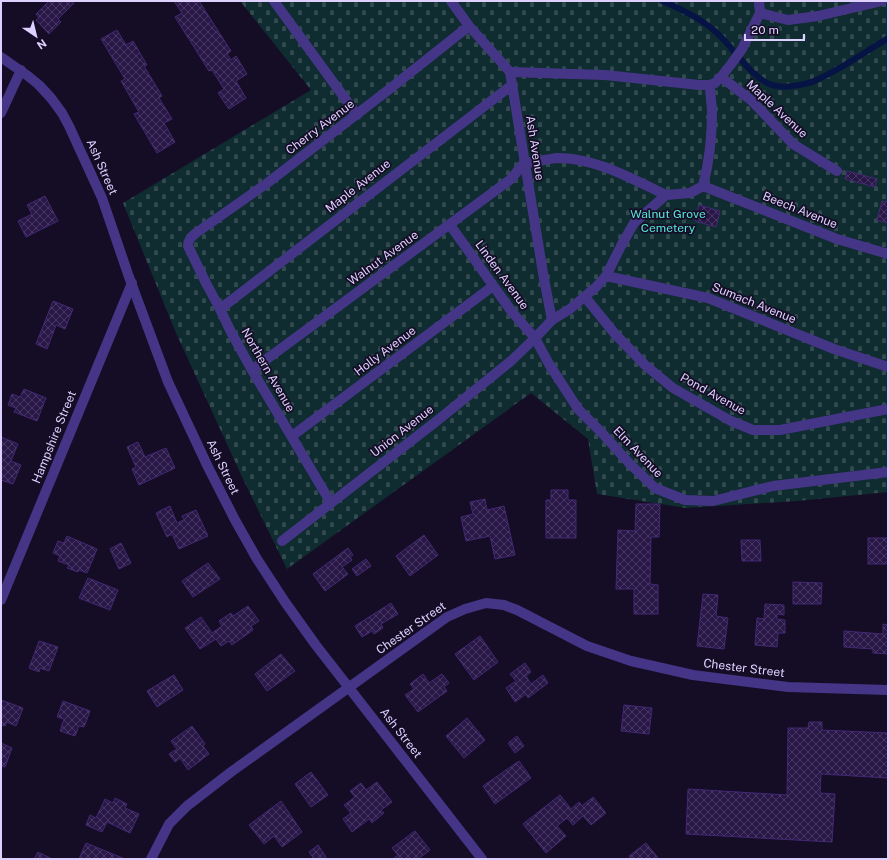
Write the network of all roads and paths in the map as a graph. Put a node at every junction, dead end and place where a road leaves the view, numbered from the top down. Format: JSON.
{"nodes":[{"id":1,"x":274,"y":1,"type":"edge"},
{"id":2,"x":451,"y":1,"type":"edge"},
{"id":3,"x":882,"y":1,"type":"edge"},
{"id":4,"x":758,"y":5,"type":"edge"},
{"id":5,"x":469,"y":26,"type":"junction"},
{"id":6,"x":1,"y":57,"type":"edge"},
{"id":7,"x":21,"y":70,"type":"junction"},
{"id":8,"x":510,"y":72,"type":"junction"},
{"id":9,"x":721,"y":77,"type":"junction"},
{"id":10,"x":512,"y":85,"type":"junction"},
{"id":11,"x":710,"y":85,"type":"junction"},
{"id":12,"x":1,"y":113,"type":"edge"},
{"id":13,"x":357,"y":115,"type":"junction"},
{"id":14,"x":524,"y":163,"type":"junction"},
{"id":15,"x":837,"y":171,"type":"dead end"},
{"id":16,"x":703,"y":186,"type":"junction"},
{"id":17,"x":666,"y":195,"type":"junction"},
{"id":18,"x":450,"y":225,"type":"junction"},
{"id":19,"x":188,"y":246,"type":"joint"},
{"id":20,"x":888,"y":254,"type":"edge"},
{"id":21,"x":606,"y":276,"type":"junction"},
{"id":22,"x":132,"y":283,"type":"junction"},
{"id":23,"x":494,"y":286,"type":"junction"},
{"id":24,"x":585,"y":297,"type":"junction"},
{"id":25,"x":220,"y":309,"type":"junction"},
{"id":26,"x":552,"y":320,"type":"junction"},
{"id":27,"x":535,"y":338,"type":"junction"},
{"id":28,"x":888,"y":367,"type":"edge"},
{"id":29,"x":252,"y":370,"type":"junction"},
{"id":30,"x":888,"y":408,"type":"edge"},
{"id":31,"x":292,"y":436,"type":"junction"},
{"id":32,"x":888,"y":472,"type":"edge"},
{"id":33,"x":331,"y":503,"type":"junction"},
{"id":34,"x":282,"y":542,"type":"dead end"},
{"id":35,"x":1,"y":600,"type":"edge"},
{"id":36,"x":349,"y":688,"type":"junction"},
{"id":37,"x":888,"y":690,"type":"edge"},
{"id":38,"x":152,"y":859,"type":"edge"},
{"id":39,"x":482,"y":859,"type":"edge"}],
"edges":[{"from":1,"to":13,"type":"street"},
{"from":2,"to":5,"type":"street"},
{"from":3,"to":4,"type":"street"},
{"from":4,"to":9,"type":"street"},
{"from":5,"to":8,"type":"street"},
{"from":5,"to":13,"type":"street","name":"Cherry Avenue"},
{"from":6,"to":7,"type":"street","name":"Ash Street"},
{"from":7,"to":12,"type":"street"},
{"from":7,"to":22,"type":"street","name":"Ash Street"},
{"from":8,"to":10,"type":"street","name":"Ash Avenue"},
{"from":8,"to":11,"type":"street"},
{"from":9,"to":11,"type":"street"},
{"from":9,"to":15,"type":"street","name":"Maple Avenue"},
{"from":10,"to":14,"type":"street","name":"Ash Avenue"},
{"from":10,"to":25,"type":"street","name":"Maple Avenue"},
{"from":11,"to":16,"type":"street"},
{"from":13,"to":19,"type":"street","name":"Cherry Avenue"},
{"from":14,"to":17,"type":"street"},
{"from":14,"to":18,"type":"street","name":"Walnut Avenue"},
{"from":14,"to":26,"type":"street","name":"Ash Avenue"},
{"from":16,"to":17,"type":"street"},
{"from":16,"to":20,"type":"street","name":"Beech Avenue"},
{"from":17,"to":21,"type":"street"},
{"from":18,"to":23,"type":"street","name":"Linden Avenue"},
{"from":18,"to":29,"type":"street","name":"Walnut Avenue"},
{"from":19,"to":25,"type":"street","name":"Northern Avenue"},
{"from":21,"to":24,"type":"street"},
{"from":21,"to":28,"type":"street","name":"Sumach Avenue"},
{"from":22,"to":35,"type":"street","name":"Hampshire Street"},
{"from":22,"to":36,"type":"street","name":"Ash Street"},
{"from":23,"to":27,"type":"street","name":"Linden Avenue"},
{"from":23,"to":31,"type":"street","name":"Holly Avenue"},
{"from":24,"to":26,"type":"street"},
{"from":24,"to":30,"type":"street","name":"Pond Avenue"},
{"from":25,"to":29,"type":"street","name":"Northern Avenue"},
{"from":26,"to":27,"type":"street","name":"Union Avenue"},
{"from":27,"to":32,"type":"street","name":"Elm Avenue"},
{"from":27,"to":33,"type":"street","name":"Union Avenue"},
{"from":29,"to":31,"type":"street","name":"Northern Avenue"},
{"from":31,"to":33,"type":"street","name":"Northern Avenue"},
{"from":33,"to":34,"type":"street","name":"Union Avenue"},
{"from":36,"to":37,"type":"street","name":"Chester Street"},
{"from":36,"to":38,"type":"street","name":"Chester Street"},
{"from":36,"to":39,"type":"street","name":"Ash Street"}]}
